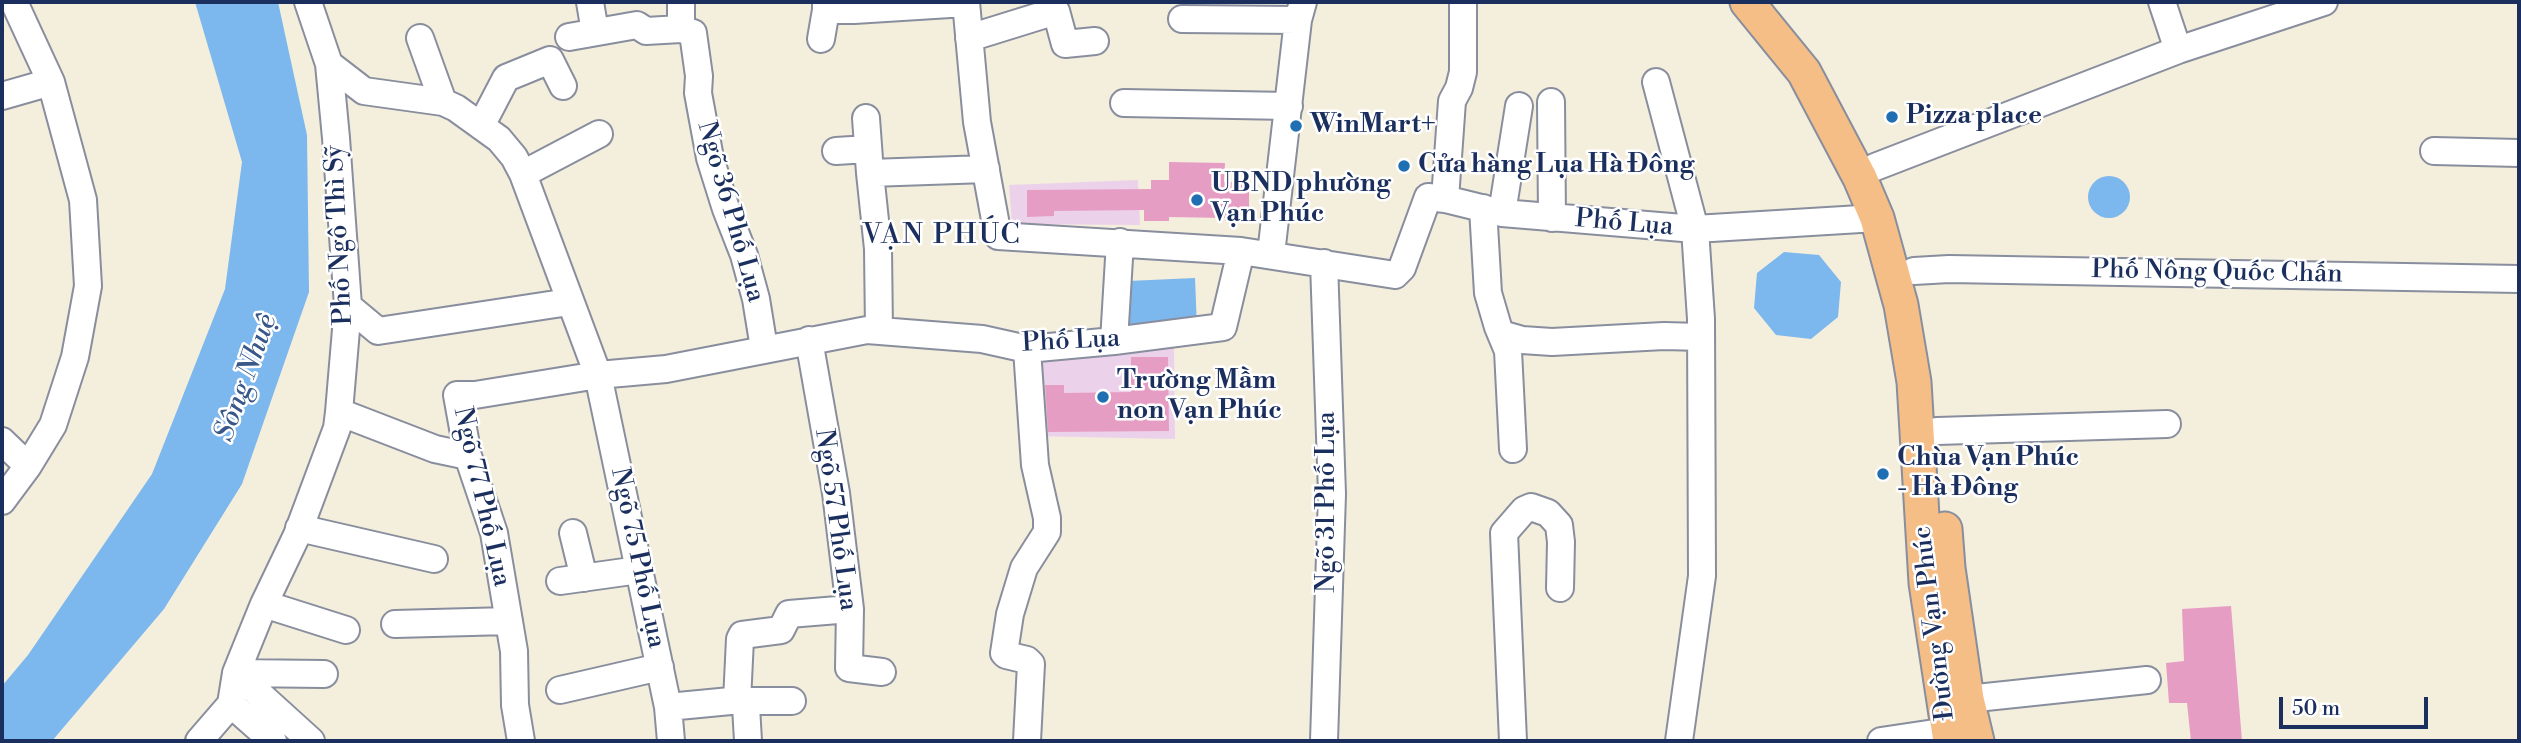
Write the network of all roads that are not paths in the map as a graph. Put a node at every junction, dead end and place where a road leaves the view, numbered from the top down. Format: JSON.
{"nodes":[{"id":1,"x":14,"y":2,"type":"edge"},
{"id":2,"x":309,"y":2,"type":"edge"},
{"id":3,"x":590,"y":2,"type":"edge"},
{"id":4,"x":681,"y":2,"type":"edge"},
{"id":5,"x":966,"y":2,"type":"edge"},
{"id":6,"x":1463,"y":2,"type":"edge"},
{"id":7,"x":1747,"y":2,"type":"edge"},
{"id":8,"x":1774,"y":2,"type":"edge"},
{"id":9,"x":2162,"y":2,"type":"edge"},
{"id":10,"x":2324,"y":2,"type":"edge"},
{"id":11,"x":826,"y":6,"type":"edge"},
{"id":12,"x":1300,"y":11,"type":"edge"},
{"id":13,"x":1182,"y":19,"type":"dead end"},
{"id":14,"x":681,"y":29,"type":"junction"},
{"id":15,"x":595,"y":32,"type":"junction"},
{"id":16,"x":569,"y":37,"type":"dead end"},
{"id":17,"x":969,"y":37,"type":"junction"},
{"id":18,"x":419,"y":38,"type":"dead end"},
{"id":19,"x":821,"y":39,"type":"dead end"},
{"id":20,"x":1094,"y":41,"type":"dead end"},
{"id":21,"x":2178,"y":50,"type":"junction"},
{"id":22,"x":329,"y":64,"type":"junction"},
{"id":23,"x":51,"y":82,"type":"junction"},
{"id":24,"x":1656,"y":82,"type":"dead end"},
{"id":25,"x":563,"y":86,"type":"dead end"},
{"id":26,"x":2,"y":96,"type":"edge"},
{"id":27,"x":443,"y":102,"type":"junction"},
{"id":28,"x":1551,"y":102,"type":"dead end"},
{"id":29,"x":1124,"y":103,"type":"dead end"},
{"id":30,"x":1289,"y":106,"type":"junction"},
{"id":31,"x":1520,"y":106,"type":"dead end"},
{"id":32,"x":866,"y":118,"type":"dead end"},
{"id":33,"x":481,"y":126,"type":"junction"},
{"id":34,"x":599,"y":134,"type":"dead end"},
{"id":35,"x":2434,"y":150,"type":"dead end"},
{"id":36,"x":836,"y":151,"type":"dead end"},
{"id":37,"x":2519,"y":153,"type":"edge"},
{"id":38,"x":869,"y":161,"type":"junction"},
{"id":39,"x":1875,"y":167,"type":"junction"},
{"id":40,"x":986,"y":169,"type":"junction"},
{"id":41,"x":523,"y":174,"type":"junction"},
{"id":42,"x":1445,"y":199,"type":"junction"},
{"id":43,"x":1493,"y":211,"type":"junction"},
{"id":44,"x":1552,"y":218,"type":"junction"},
{"id":45,"x":1877,"y":218,"type":"junction"},
{"id":46,"x":1695,"y":229,"type":"junction"},
{"id":47,"x":1120,"y":242,"type":"junction"},
{"id":48,"x":1241,"y":251,"type":"junction"},
{"id":49,"x":1271,"y":254,"type":"junction"},
{"id":50,"x":1324,"y":263,"type":"junction"},
{"id":51,"x":1914,"y":271,"type":"junction"},
{"id":52,"x":2519,"y":279,"type":"edge"},
{"id":53,"x":569,"y":302,"type":"junction"},
{"id":54,"x":348,"y":306,"type":"junction"},
{"id":55,"x":879,"y":331,"type":"junction"},
{"id":56,"x":1501,"y":334,"type":"junction"},
{"id":57,"x":1701,"y":337,"type":"junction"},
{"id":58,"x":809,"y":340,"type":"junction"},
{"id":59,"x":1114,"y":341,"type":"junction"},
{"id":60,"x":764,"y":348,"type":"junction"},
{"id":61,"x":1027,"y":349,"type":"junction"},
{"id":62,"x":598,"y":376,"type":"junction"},
{"id":63,"x":339,"y":412,"type":"junction"},
{"id":64,"x":2166,"y":424,"type":"dead end"},
{"id":65,"x":1927,"y":432,"type":"junction"},
{"id":66,"x":2,"y":441,"type":"edge"},
{"id":67,"x":1513,"y":449,"type":"dead end"},
{"id":68,"x":468,"y":456,"type":"junction"},
{"id":69,"x":28,"y":466,"type":"junction"},
{"id":70,"x":2,"y":501,"type":"edge"},
{"id":71,"x":299,"y":528,"type":"junction"},
{"id":72,"x":573,"y":533,"type":"dead end"},
{"id":73,"x":435,"y":559,"type":"dead end"},
{"id":74,"x":639,"y":570,"type":"junction"},
{"id":75,"x":1560,"y":588,"type":"dead end"},
{"id":76,"x":264,"y":604,"type":"junction"},
{"id":77,"x":850,"y":609,"type":"junction"},
{"id":78,"x":509,"y":621,"type":"junction"},
{"id":79,"x":395,"y":624,"type":"dead end"},
{"id":80,"x":346,"y":630,"type":"dead end"},
{"id":81,"x":660,"y":667,"type":"junction"},
{"id":82,"x":882,"y":672,"type":"dead end"},
{"id":83,"x":236,"y":673,"type":"junction"},
{"id":84,"x":324,"y":674,"type":"dead end"},
{"id":85,"x":2147,"y":680,"type":"dead end"},
{"id":86,"x":560,"y":690,"type":"dead end"},
{"id":87,"x":1967,"y":699,"type":"junction"},
{"id":88,"x":740,"y":701,"type":"junction"},
{"id":89,"x":792,"y":701,"type":"dead end"},
{"id":90,"x":231,"y":704,"type":"junction"},
{"id":91,"x":668,"y":707,"type":"junction"},
{"id":92,"x":1958,"y":738,"type":"edge"},
{"id":93,"x":199,"y":741,"type":"edge"},
{"id":94,"x":273,"y":741,"type":"edge"},
{"id":95,"x":311,"y":741,"type":"edge"},
{"id":96,"x":521,"y":741,"type":"edge"},
{"id":97,"x":671,"y":741,"type":"edge"},
{"id":98,"x":748,"y":741,"type":"edge"},
{"id":99,"x":1027,"y":741,"type":"edge"},
{"id":100,"x":1324,"y":741,"type":"edge"},
{"id":101,"x":1513,"y":741,"type":"edge"},
{"id":102,"x":1679,"y":741,"type":"edge"},
{"id":103,"x":1881,"y":741,"type":"edge"}],
"edges":[{"from":1,"to":23,"type":"street"},
{"from":2,"to":22,"type":"street","name":"Phố Ngô Thì Sỹ"},
{"from":3,"to":15,"type":"street"},
{"from":4,"to":14,"type":"street","name":"Ngõ 36 Phố Lụa"},
{"from":5,"to":11,"type":"street"},
{"from":5,"to":17,"type":"street"},
{"from":6,"to":42,"type":"street"},
{"from":7,"to":45,"type":"main road","name":"Đường Vạn Phúc"},
{"from":8,"to":39,"type":"main road","name":"Đường Vạn Phúc"},
{"from":9,"to":21,"type":"street"},
{"from":10,"to":21,"type":"street"},
{"from":11,"to":19,"type":"street"},
{"from":12,"to":13,"type":"street"},
{"from":12,"to":30,"type":"street"},
{"from":14,"to":15,"type":"street"},
{"from":14,"to":60,"type":"street","name":"Ngõ 36 Phố Lụa"},
{"from":15,"to":16,"type":"street"},
{"from":17,"to":20,"type":"street"},
{"from":17,"to":40,"type":"street"},
{"from":18,"to":27,"type":"street"},
{"from":21,"to":39,"type":"street"},
{"from":22,"to":27,"type":"street"},
{"from":22,"to":54,"type":"street","name":"Phố Ngô Thì Sỹ"},
{"from":23,"to":26,"type":"street"},
{"from":23,"to":69,"type":"street"},
{"from":24,"to":46,"type":"street"},
{"from":25,"to":33,"type":"street"},
{"from":27,"to":33,"type":"street"},
{"from":28,"to":44,"type":"street"},
{"from":29,"to":30,"type":"street"},
{"from":30,"to":49,"type":"street"},
{"from":31,"to":43,"type":"street"},
{"from":32,"to":38,"type":"street"},
{"from":33,"to":41,"type":"street"},
{"from":34,"to":41,"type":"street"},
{"from":35,"to":37,"type":"street"},
{"from":36,"to":38,"type":"street"},
{"from":38,"to":40,"type":"street"},
{"from":38,"to":55,"type":"street"},
{"from":39,"to":51,"type":"main road","name":"Đường Vạn Phúc"},
{"from":40,"to":47,"type":"street"},
{"from":41,"to":53,"type":"street"},
{"from":42,"to":43,"type":"street","name":"Phố Lụa"},
{"from":42,"to":50,"type":"street"},
{"from":43,"to":44,"type":"street","name":"Phố Lụa"},
{"from":43,"to":56,"type":"street"},
{"from":44,"to":46,"type":"street","name":"Phố Lụa"},
{"from":45,"to":46,"type":"street","name":"Phố Lụa"},
{"from":45,"to":65,"type":"main road","name":"Đường Vạn Phúc"},
{"from":46,"to":57,"type":"street"},
{"from":47,"to":48,"type":"street"},
{"from":47,"to":59,"type":"street"},
{"from":48,"to":49,"type":"street"},
{"from":48,"to":59,"type":"street","name":"Phố Lụa"},
{"from":49,"to":50,"type":"street"},
{"from":50,"to":100,"type":"street","name":"Ngõ 31 Phố Lụa"},
{"from":51,"to":52,"type":"street","name":"Phố Nông Quốc Chấn"},
{"from":51,"to":65,"type":"main road","name":"Đường Vạn Phúc"},
{"from":53,"to":54,"type":"street"},
{"from":53,"to":62,"type":"street"},
{"from":54,"to":63,"type":"street","name":"Phố Ngô Thì Sỹ"},
{"from":55,"to":58,"type":"street","name":"Phố Lụa"},
{"from":55,"to":61,"type":"street","name":"Phố Lụa"},
{"from":56,"to":57,"type":"street"},
{"from":56,"to":67,"type":"street"},
{"from":57,"to":102,"type":"street"},
{"from":58,"to":60,"type":"street","name":"Phố Lụa"},
{"from":58,"to":77,"type":"street","name":"Ngõ 57 Phố Lụa"},
{"from":59,"to":61,"type":"street","name":"Phố Lụa"},
{"from":60,"to":62,"type":"street","name":"Phố Lụa"},
{"from":61,"to":99,"type":"street"},
{"from":62,"to":68,"type":"street","name":"Ngõ 77 Phố Lụa"},
{"from":62,"to":74,"type":"street","name":"Ngõ 75 Phố Lụa"},
{"from":63,"to":68,"type":"street"},
{"from":63,"to":71,"type":"street","name":"Phố Ngô Thì Sỹ"},
{"from":64,"to":65,"type":"street"},
{"from":65,"to":87,"type":"main road","name":"Đường Vạn Phúc"},
{"from":65,"to":92,"type":"main road","name":"Đường Vạn Phúc"},
{"from":66,"to":69,"type":"street"},
{"from":68,"to":78,"type":"street","name":"Ngõ 77 Phố Lụa"},
{"from":69,"to":70,"type":"street"},
{"from":71,"to":73,"type":"street"},
{"from":71,"to":76,"type":"street","name":"Phố Ngô Thì Sỹ"},
{"from":72,"to":74,"type":"street"},
{"from":74,"to":81,"type":"street","name":"Ngõ 75 Phố Lụa"},
{"from":75,"to":101,"type":"street"},
{"from":76,"to":80,"type":"street"},
{"from":76,"to":83,"type":"street","name":"Phố Ngô Thì Sỹ"},
{"from":77,"to":82,"type":"street","name":"Ngõ 57 Phố Lụa"},
{"from":77,"to":88,"type":"street"},
{"from":78,"to":79,"type":"street"},
{"from":78,"to":96,"type":"street","name":"Ngõ 77 Phố Lụa"},
{"from":81,"to":86,"type":"street"},
{"from":81,"to":91,"type":"street","name":"Ngõ 75 Phố Lụa"},
{"from":83,"to":84,"type":"street"},
{"from":83,"to":90,"type":"street","name":"Phố Ngô Thì Sỹ"},
{"from":83,"to":95,"type":"street"},
{"from":85,"to":87,"type":"street"},
{"from":87,"to":92,"type":"main road","name":"Đường Vạn Phúc"},
{"from":88,"to":89,"type":"street"},
{"from":88,"to":91,"type":"street"},
{"from":88,"to":98,"type":"street"},
{"from":90,"to":93,"type":"street"},
{"from":90,"to":94,"type":"street"},
{"from":91,"to":97,"type":"street","name":"Ngõ 75 Phố Lụa"},
{"from":92,"to":103,"type":"street"}]}
